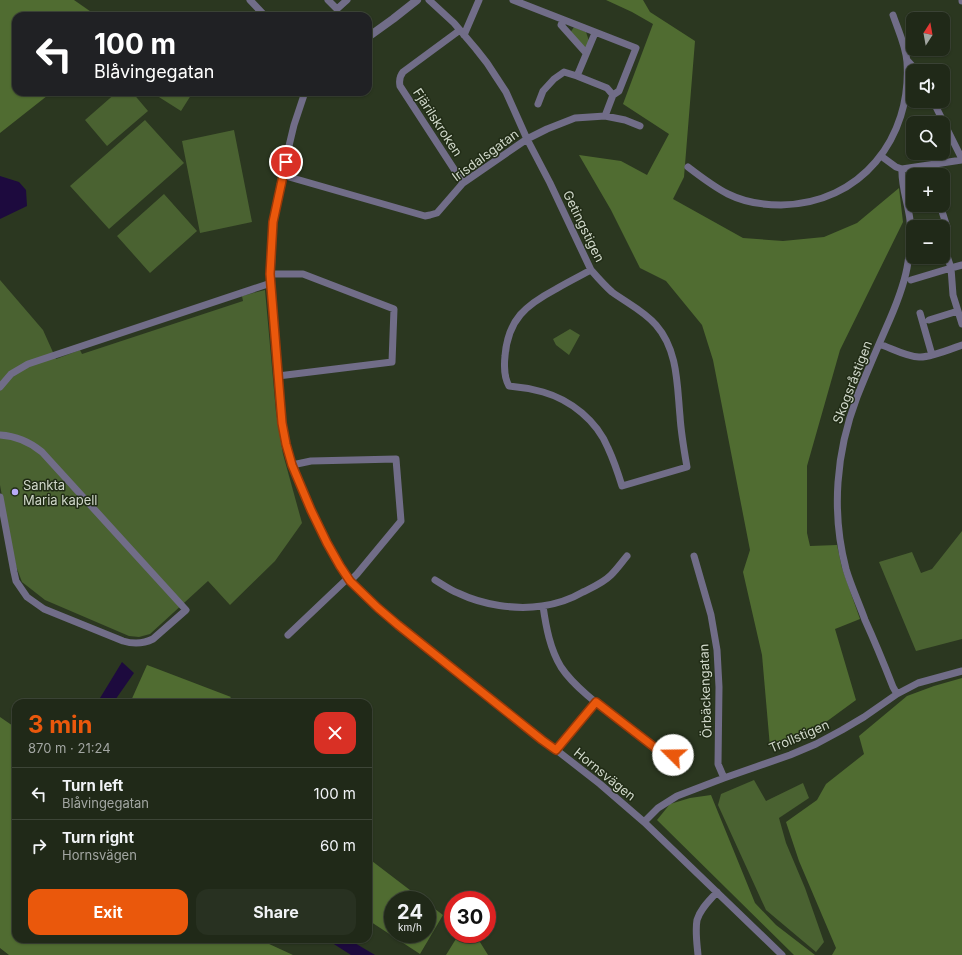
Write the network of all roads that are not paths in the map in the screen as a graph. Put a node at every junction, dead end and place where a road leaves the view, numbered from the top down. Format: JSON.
{"nodes":[{"id":1,"x":250,"y":0,"type":"edge"},
{"id":2,"x":328,"y":0,"type":"edge"},
{"id":3,"x":347,"y":0,"type":"edge"},
{"id":4,"x":417,"y":0,"type":"edge"},
{"id":5,"x":429,"y":0,"type":"edge"},
{"id":6,"x":479,"y":0,"type":"edge"},
{"id":7,"x":513,"y":0,"type":"edge"},
{"id":8,"x":261,"y":12,"type":"edge"},
{"id":9,"x":893,"y":16,"type":"dead end"},
{"id":10,"x":563,"y":20,"type":"junction"},
{"id":11,"x":462,"y":33,"type":"junction"},
{"id":12,"x":595,"y":33,"type":"junction"},
{"id":13,"x":372,"y":34,"type":"edge"},
{"id":14,"x":586,"y":53,"type":"junction"},
{"id":15,"x":907,"y":60,"type":"junction"},
{"id":16,"x":911,"y":64,"type":"edge"},
{"id":17,"x":577,"y":76,"type":"junction"},
{"id":18,"x":304,"y":96,"type":"edge"},
{"id":19,"x":613,"y":96,"type":"junction"},
{"id":20,"x":538,"y":104,"type":"dead end"},
{"id":21,"x":937,"y":108,"type":"edge"},
{"id":22,"x":605,"y":116,"type":"junction"},
{"id":23,"x":640,"y":126,"type":"dead end"},
{"id":24,"x":527,"y":139,"type":"junction"},
{"id":25,"x":881,"y":156,"type":"junction"},
{"id":26,"x":962,"y":160,"type":"edge"},
{"id":27,"x":929,"y":165,"type":"junction"},
{"id":28,"x":688,"y":167,"type":"dead end"},
{"id":29,"x":930,"y":168,"type":"edge"},
{"id":30,"x":902,"y":169,"type":"junction"},
{"id":31,"x":282,"y":175,"type":"junction"},
{"id":32,"x":463,"y":183,"type":"junction"},
{"id":33,"x":950,"y":264,"type":"edge"},
{"id":34,"x":962,"y":265,"type":"edge"},
{"id":35,"x":951,"y":268,"type":"junction"},
{"id":36,"x":591,"y":270,"type":"junction"},
{"id":37,"x":270,"y":274,"type":"junction"},
{"id":38,"x":911,"y":280,"type":"dead end"},
{"id":39,"x":271,"y":283,"type":"junction"},
{"id":40,"x":958,"y":311,"type":"junction"},
{"id":41,"x":920,"y":313,"type":"dead end"},
{"id":42,"x":929,"y":320,"type":"dead end"},
{"id":43,"x":962,"y":324,"type":"edge"},
{"id":44,"x":879,"y":344,"type":"junction"},
{"id":45,"x":962,"y":345,"type":"edge"},
{"id":46,"x":932,"y":355,"type":"junction"},
{"id":47,"x":278,"y":376,"type":"junction"},
{"id":48,"x":0,"y":387,"type":"edge"},
{"id":49,"x":0,"y":435,"type":"edge"},
{"id":50,"x":292,"y":465,"type":"junction"},
{"id":51,"x":0,"y":497,"type":"edge"},
{"id":52,"x":627,"y":556,"type":"dead end"},
{"id":53,"x":694,"y":556,"type":"dead end"},
{"id":54,"x":349,"y":579,"type":"junction"},
{"id":55,"x":435,"y":580,"type":"dead end"},
{"id":56,"x":543,"y":606,"type":"junction"},
{"id":57,"x":288,"y":635,"type":"dead end"},
{"id":58,"x":962,"y":671,"type":"edge"},
{"id":59,"x":897,"y":694,"type":"junction"},
{"id":60,"x":596,"y":702,"type":"junction"},
{"id":61,"x":556,"y":750,"type":"junction"},
{"id":62,"x":673,"y":755,"type":"dead end"},
{"id":63,"x":724,"y":778,"type":"junction"},
{"id":64,"x":644,"y":822,"type":"junction"},
{"id":65,"x":717,"y":892,"type":"junction"},
{"id":66,"x":698,"y":955,"type":"edge"},
{"id":67,"x":782,"y":955,"type":"edge"}],
"edges":[{"from":1,"to":8,"type":"street"},
{"from":2,"to":3,"type":"street"},
{"from":4,"to":13,"type":"street"},
{"from":5,"to":11,"type":"street","name":"Getingstigen"},
{"from":6,"to":11,"type":"street"},
{"from":7,"to":10,"type":"street"},
{"from":9,"to":15,"type":"street"},
{"from":10,"to":12,"type":"street"},
{"from":10,"to":14,"type":"street"},
{"from":11,"to":24,"type":"street","name":"Getingstigen"},
{"from":11,"to":32,"type":"street","name":"Fjärilskroken"},
{"from":12,"to":14,"type":"street"},
{"from":12,"to":19,"type":"street"},
{"from":14,"to":17,"type":"street"},
{"from":15,"to":16,"type":"street"},
{"from":15,"to":25,"type":"street"},
{"from":17,"to":19,"type":"street"},
{"from":17,"to":20,"type":"street"},
{"from":18,"to":31,"type":"street","name":"Hornsvägen"},
{"from":19,"to":22,"type":"street"},
{"from":21,"to":26,"type":"street"},
{"from":22,"to":23,"type":"street","name":"Irisdalsgatan"},
{"from":22,"to":24,"type":"street","name":"Irisdalsgatan"},
{"from":24,"to":32,"type":"street","name":"Irisdalsgatan"},
{"from":24,"to":36,"type":"street","name":"Getingstigen"},
{"from":25,"to":28,"type":"street"},
{"from":25,"to":30,"type":"street"},
{"from":26,"to":27,"type":"street"},
{"from":27,"to":29,"type":"street"},
{"from":27,"to":30,"type":"street"},
{"from":30,"to":44,"type":"street","name":"Skogsråstigen"},
{"from":31,"to":32,"type":"street","name":"Irisdalsgatan"},
{"from":31,"to":37,"type":"street","name":"Hornsvägen"},
{"from":33,"to":35,"type":"street"},
{"from":34,"to":35,"type":"street"},
{"from":35,"to":38,"type":"street"},
{"from":35,"to":40,"type":"street"},
{"from":36,"to":36,"type":"street","name":"Getingstigen"},
{"from":37,"to":39,"type":"street","name":"Hornsvägen"},
{"from":37,"to":47,"type":"street"},
{"from":39,"to":47,"type":"street","name":"Hornsvägen"},
{"from":39,"to":48,"type":"street"},
{"from":40,"to":42,"type":"street"},
{"from":40,"to":43,"type":"street"},
{"from":41,"to":46,"type":"street"},
{"from":44,"to":46,"type":"street"},
{"from":44,"to":59,"type":"street","name":"Skogsråstigen"},
{"from":45,"to":46,"type":"street"},
{"from":47,"to":50,"type":"street","name":"Hornsvägen"},
{"from":49,"to":51,"type":"street"},
{"from":50,"to":54,"type":"street","name":"Hornsvägen"},
{"from":50,"to":54,"type":"street"},
{"from":52,"to":56,"type":"street"},
{"from":53,"to":63,"type":"street","name":"Örbäckengatan"},
{"from":54,"to":57,"type":"street"},
{"from":54,"to":61,"type":"street","name":"Hornsvägen"},
{"from":55,"to":56,"type":"street"},
{"from":56,"to":60,"type":"street"},
{"from":58,"to":59,"type":"street","name":"Trollstigen"},
{"from":59,"to":63,"type":"street","name":"Trollstigen"},
{"from":60,"to":61,"type":"street"},
{"from":60,"to":62,"type":"street"},
{"from":61,"to":64,"type":"street","name":"Hornsvägen"},
{"from":63,"to":64,"type":"street","name":"Trollstigen"},
{"from":64,"to":65,"type":"street","name":"Hornsvägen"},
{"from":65,"to":66,"type":"street"},
{"from":65,"to":67,"type":"street","name":"Hornsvägen"}]}
